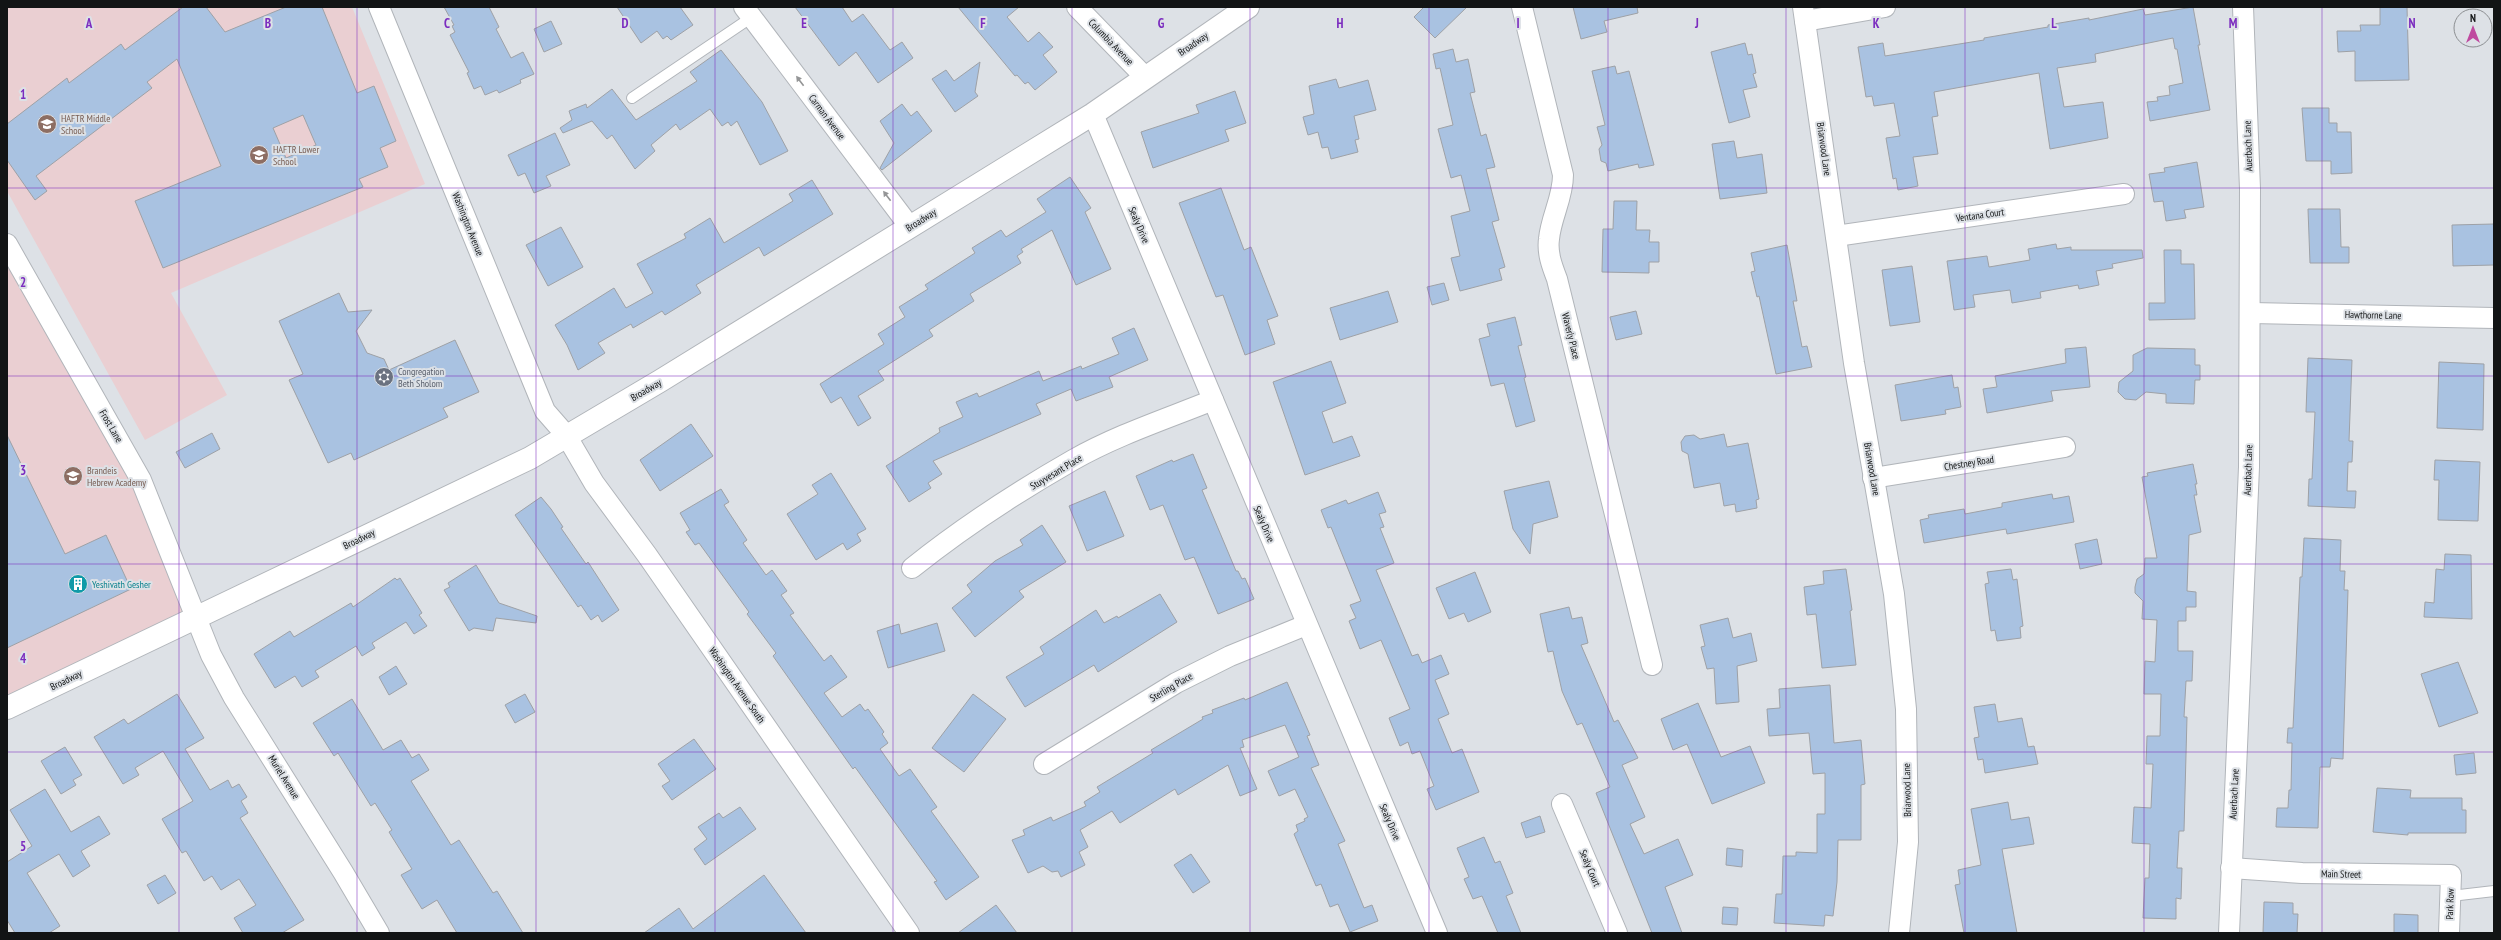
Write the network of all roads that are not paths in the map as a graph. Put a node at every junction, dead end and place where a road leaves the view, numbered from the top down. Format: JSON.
{"nodes":[{"id":1,"x":378,"y":7,"type":"edge"},
{"id":2,"x":1077,"y":7,"type":"edge"},
{"id":3,"x":1248,"y":7,"type":"edge"},
{"id":4,"x":1522,"y":7,"type":"edge"},
{"id":5,"x":1885,"y":7,"type":"edge"},
{"id":6,"x":2243,"y":7,"type":"edge"},
{"id":7,"x":748,"y":12,"type":"edge"},
{"id":8,"x":1804,"y":14,"type":"edge"},
{"id":9,"x":1145,"y":77,"type":"junction"},
{"id":10,"x":632,"y":98,"type":"dead end"},
{"id":11,"x":1093,"y":114,"type":"junction"},
{"id":12,"x":2124,"y":194,"type":"dead end"},
{"id":13,"x":910,"y":227,"type":"junction"},
{"id":14,"x":1836,"y":236,"type":"junction"},
{"id":15,"x":7,"y":244,"type":"edge"},
{"id":16,"x":2251,"y":313,"type":"junction"},
{"id":17,"x":2494,"y":318,"type":"edge"},
{"id":18,"x":1213,"y":400,"type":"junction"},
{"id":19,"x":566,"y":435,"type":"junction"},
{"id":20,"x":2065,"y":447,"type":"dead end"},
{"id":21,"x":1873,"y":478,"type":"junction"},
{"id":22,"x":912,"y":568,"type":"dead end"},
{"id":23,"x":198,"y":617,"type":"junction"},
{"id":24,"x":1306,"y":625,"type":"junction"},
{"id":25,"x":1652,"y":665,"type":"dead end"},
{"id":26,"x":7,"y":708,"type":"edge"},
{"id":27,"x":1044,"y":764,"type":"dead end"},
{"id":28,"x":1562,"y":804,"type":"dead end"},
{"id":29,"x":2231,"y":868,"type":"junction"},
{"id":30,"x":2451,"y":875,"type":"joint"},
{"id":31,"x":2494,"y":891,"type":"edge"},
{"id":32,"x":2450,"y":896,"type":"junction"},
{"id":33,"x":379,"y":933,"type":"edge"},
{"id":34,"x":909,"y":933,"type":"edge"},
{"id":35,"x":1437,"y":933,"type":"edge"},
{"id":36,"x":1617,"y":933,"type":"edge"},
{"id":37,"x":1899,"y":933,"type":"edge"},
{"id":38,"x":2229,"y":933,"type":"edge"},
{"id":39,"x":2449,"y":933,"type":"edge"}],
"edges":[{"from":1,"to":19,"type":"street","name":"Washington Avenue"},
{"from":2,"to":9,"type":"street","name":"Columbia Avenue"},
{"from":3,"to":9,"type":"main road","name":"Broadway"},
{"from":4,"to":25,"type":"street","name":"Waverly Place"},
{"from":5,"to":8,"type":"street"},
{"from":6,"to":16,"type":"street","name":"Auerbach Lane"},
{"from":7,"to":10,"type":"lane"},
{"from":13,"to":7,"type":"street","name":"Carman Avenue","one_way":true},
{"from":8,"to":14,"type":"street","name":"Briarwood Lane"},
{"from":9,"to":11,"type":"main road","name":"Broadway"},
{"from":11,"to":13,"type":"main road","name":"Broadway"},
{"from":11,"to":18,"type":"street","name":"Sealy Drive"},
{"from":12,"to":14,"type":"street","name":"Ventana Court"},
{"from":13,"to":19,"type":"main road","name":"Broadway"},
{"from":14,"to":21,"type":"street","name":"Briarwood Lane"},
{"from":15,"to":23,"type":"street","name":"Frost Lane"},
{"from":16,"to":17,"type":"street","name":"Hawthorne Lane"},
{"from":16,"to":29,"type":"street","name":"Auerbach Lane"},
{"from":18,"to":22,"type":"street","name":"Stuyvesant Place"},
{"from":18,"to":24,"type":"street","name":"Sealy Drive"},
{"from":19,"to":23,"type":"main road","name":"Broadway"},
{"from":19,"to":34,"type":"street","name":"Washington Avenue South"},
{"from":20,"to":21,"type":"street","name":"Chestney Road"},
{"from":21,"to":37,"type":"street","name":"Briarwood Lane"},
{"from":23,"to":26,"type":"main road","name":"Broadway"},
{"from":23,"to":33,"type":"street","name":"Muriel Avenue"},
{"from":24,"to":27,"type":"street","name":"Sterling Place"},
{"from":24,"to":35,"type":"street","name":"Sealy Drive"},
{"from":28,"to":36,"type":"street","name":"Sealy Court"},
{"from":29,"to":30,"type":"street","name":"Main Street"},
{"from":29,"to":38,"type":"street","name":"Auerbach Lane"},
{"from":30,"to":32,"type":"street","name":"Park Row"},
{"from":31,"to":32,"type":"lane"},
{"from":32,"to":39,"type":"street","name":"Park Row"}]}
